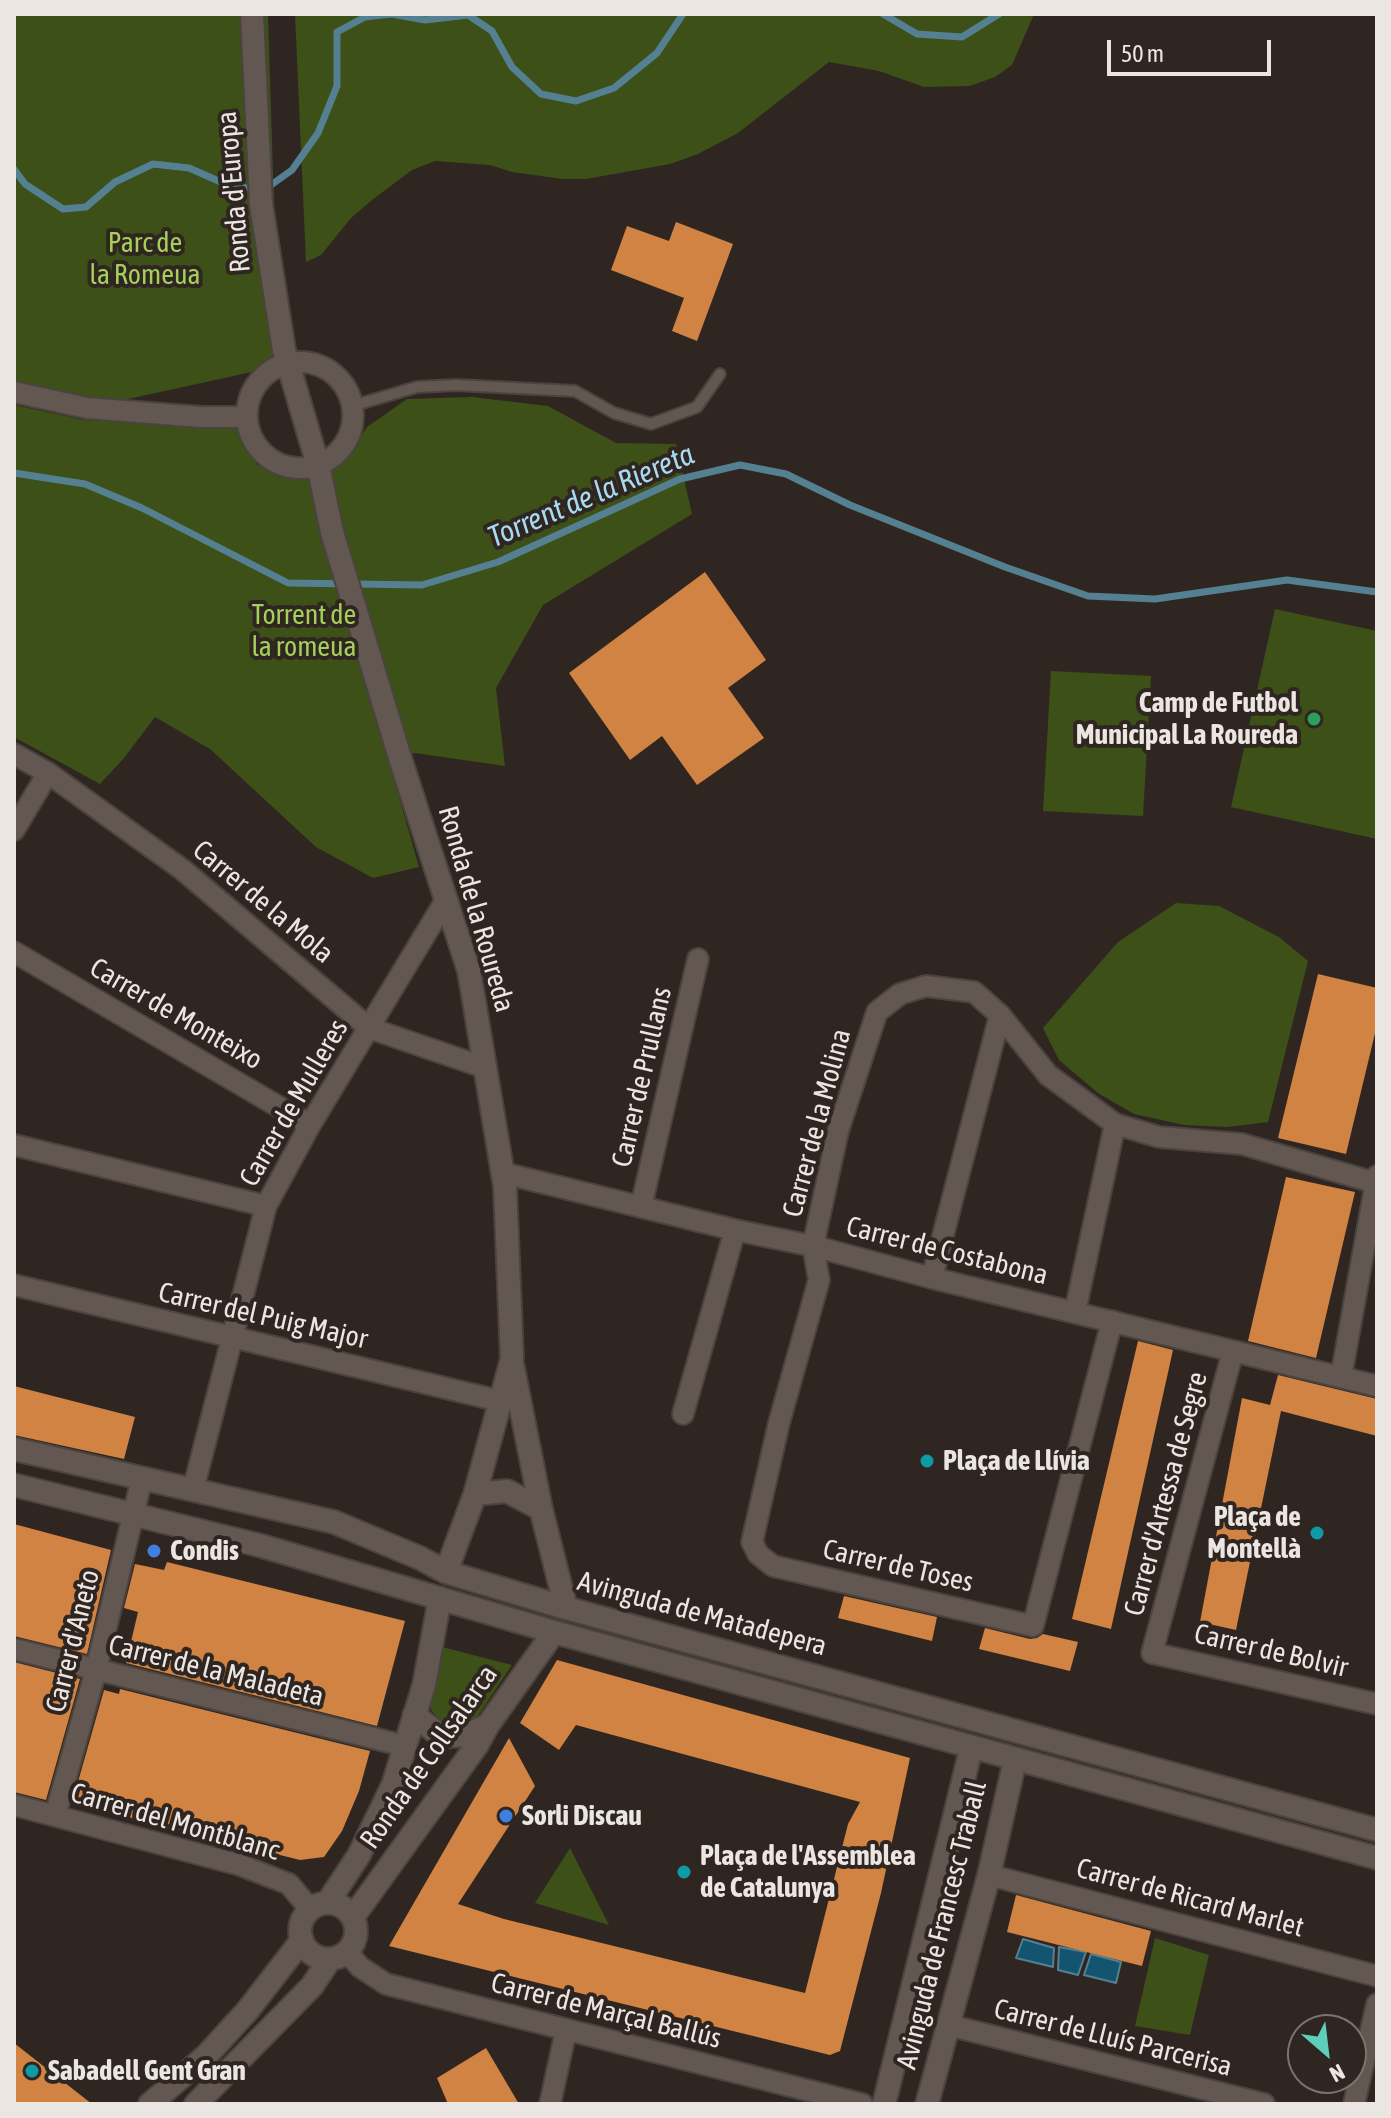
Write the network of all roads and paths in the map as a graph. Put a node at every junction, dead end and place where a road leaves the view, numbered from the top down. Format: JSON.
{"nodes":[{"id":1,"x":252,"y":14,"type":"edge"},
{"id":2,"x":287,"y":364,"type":"junction"},
{"id":3,"x":720,"y":374,"type":"dead end"},
{"id":4,"x":14,"y":392,"type":"edge"},
{"id":5,"x":352,"y":406,"type":"junction"},
{"id":6,"x":246,"y":417,"type":"junction"},
{"id":7,"x":318,"y":465,"type":"junction"},
{"id":8,"x":14,"y":754,"type":"edge"},
{"id":9,"x":48,"y":773,"type":"junction"},
{"id":10,"x":14,"y":830,"type":"edge"},
{"id":11,"x":446,"y":900,"type":"junction"},
{"id":12,"x":14,"y":952,"type":"edge"},
{"id":13,"x":698,"y":959,"type":"dead end"},
{"id":14,"x":1000,"y":1015,"type":"junction"},
{"id":15,"x":369,"y":1028,"type":"junction"},
{"id":16,"x":486,"y":1068,"type":"junction"},
{"id":17,"x":1115,"y":1124,"type":"junction"},
{"id":18,"x":310,"y":1125,"type":"junction"},
{"id":19,"x":14,"y":1145,"type":"edge"},
{"id":20,"x":503,"y":1173,"type":"junction"},
{"id":21,"x":1376,"y":1180,"type":"edge"},
{"id":22,"x":266,"y":1206,"type":"junction"},
{"id":23,"x":641,"y":1207,"type":"junction"},
{"id":24,"x":735,"y":1230,"type":"junction"},
{"id":25,"x":813,"y":1246,"type":"junction"},
{"id":26,"x":932,"y":1278,"type":"junction"},
{"id":27,"x":14,"y":1285,"type":"edge"},
{"id":28,"x":1075,"y":1312,"type":"junction"},
{"id":29,"x":1112,"y":1321,"type":"junction"},
{"id":30,"x":233,"y":1337,"type":"junction"},
{"id":31,"x":1233,"y":1351,"type":"junction"},
{"id":32,"x":512,"y":1359,"type":"junction"},
{"id":33,"x":1341,"y":1377,"type":"junction"},
{"id":34,"x":1377,"y":1386,"type":"edge"},
{"id":35,"x":500,"y":1401,"type":"junction"},
{"id":36,"x":683,"y":1414,"type":"dead end"},
{"id":37,"x":14,"y":1449,"type":"edge"},
{"id":38,"x":142,"y":1478,"type":"junction"},
{"id":39,"x":14,"y":1485,"type":"edge"},
{"id":40,"x":193,"y":1490,"type":"junction"},
{"id":41,"x":475,"y":1494,"type":"junction"},
{"id":42,"x":541,"y":1509,"type":"junction"},
{"id":43,"x":132,"y":1514,"type":"junction"},
{"id":44,"x":446,"y":1572,"type":"junction"},
{"id":45,"x":440,"y":1598,"type":"junction"},
{"id":46,"x":566,"y":1608,"type":"junction"},
{"id":47,"x":554,"y":1632,"type":"junction"},
{"id":48,"x":14,"y":1649,"type":"edge"},
{"id":49,"x":1152,"y":1653,"type":"joint"},
{"id":50,"x":96,"y":1670,"type":"junction"},
{"id":51,"x":1377,"y":1704,"type":"edge"},
{"id":52,"x":414,"y":1715,"type":"junction"},
{"id":53,"x":488,"y":1725,"type":"junction"},
{"id":54,"x":405,"y":1746,"type":"junction"},
{"id":55,"x":971,"y":1749,"type":"junction"},
{"id":56,"x":1015,"y":1760,"type":"junction"},
{"id":57,"x":14,"y":1805,"type":"edge"},
{"id":58,"x":55,"y":1816,"type":"junction"},
{"id":59,"x":1377,"y":1830,"type":"edge"},
{"id":60,"x":1377,"y":1858,"type":"edge"},
{"id":61,"x":989,"y":1875,"type":"junction"},
{"id":62,"x":319,"y":1906,"type":"junction"},
{"id":63,"x":353,"y":1917,"type":"junction"},
{"id":64,"x":302,"y":1940,"type":"junction"},
{"id":65,"x":339,"y":1955,"type":"junction"},
{"id":66,"x":1377,"y":1976,"type":"edge"},
{"id":67,"x":1377,"y":2004,"type":"edge"},
{"id":68,"x":948,"y":2025,"type":"junction"},
{"id":69,"x":566,"y":2030,"type":"junction"},
{"id":70,"x":150,"y":2104,"type":"edge"},
{"id":71,"x":196,"y":2104,"type":"edge"},
{"id":72,"x":550,"y":2104,"type":"edge"},
{"id":73,"x":862,"y":2104,"type":"edge"},
{"id":74,"x":884,"y":2104,"type":"edge"},
{"id":75,"x":927,"y":2104,"type":"edge"},
{"id":76,"x":1264,"y":2104,"type":"edge"},
{"id":77,"x":1354,"y":2104,"type":"edge"}],
"edges":[{"from":1,"to":2,"type":"street","name":"Ronda d'Europa"},
{"from":2,"to":5,"type":"street"},
{"from":2,"to":6,"type":"street"},
{"from":2,"to":7,"type":"street","name":"Ronda de la Roureda"},
{"from":3,"to":5,"type":"lane"},
{"from":4,"to":6,"type":"street"},
{"from":5,"to":7,"type":"street"},
{"from":6,"to":7,"type":"street"},
{"from":7,"to":11,"type":"street","name":"Ronda de la Roureda"},
{"from":8,"to":9,"type":"street","name":"Carrer de la Mola"},
{"from":9,"to":10,"type":"street"},
{"from":9,"to":15,"type":"street","name":"Carrer de la Mola"},
{"from":11,"to":15,"type":"street","name":"Carrer de Mulleres"},
{"from":11,"to":16,"type":"street","name":"Ronda de la Roureda"},
{"from":12,"to":18,"type":"street","name":"Carrer de Monteixo"},
{"from":13,"to":23,"type":"street","name":"Carrer de Prullans"},
{"from":14,"to":17,"type":"street","name":"Carrer de la Molina"},
{"from":14,"to":25,"type":"street","name":"Carrer de la Molina"},
{"from":14,"to":26,"type":"street"},
{"from":15,"to":16,"type":"street","name":"Carrer de la Mola"},
{"from":15,"to":18,"type":"street","name":"Carrer de Mulleres"},
{"from":16,"to":20,"type":"street","name":"Ronda de la Roureda"},
{"from":17,"to":21,"type":"street","name":"Carrer de la Molina"},
{"from":17,"to":28,"type":"street"},
{"from":18,"to":22,"type":"street","name":"Carrer de Mulleres"},
{"from":19,"to":22,"type":"street"},
{"from":20,"to":23,"type":"street","name":"Carrer de Costabona"},
{"from":20,"to":32,"type":"street","name":"Ronda de la Roureda"},
{"from":21,"to":33,"type":"street"},
{"from":22,"to":30,"type":"street","name":"Carrer de Mulleres"},
{"from":23,"to":24,"type":"street","name":"Carrer de Costabona"},
{"from":24,"to":25,"type":"street","name":"Carrer de Costabona"},
{"from":24,"to":36,"type":"street"},
{"from":25,"to":26,"type":"street","name":"Carrer de Costabona"},
{"from":25,"to":29,"type":"street","name":"Carrer de Toses"},
{"from":26,"to":28,"type":"street","name":"Carrer de Costabona"},
{"from":27,"to":30,"type":"street","name":"Carrer del Puig Major"},
{"from":28,"to":29,"type":"street","name":"Carrer de Costabona"},
{"from":29,"to":31,"type":"street","name":"Carrer de Costabona"},
{"from":30,"to":35,"type":"street","name":"Carrer del Puig Major"},
{"from":30,"to":40,"type":"street","name":"Carrer de Mulleres"},
{"from":31,"to":33,"type":"street","name":"Carrer de Costabona"},
{"from":31,"to":49,"type":"street","name":"Carrer d'Artessa de Segre"},
{"from":32,"to":35,"type":"street","name":"Ronda de la Roureda"},
{"from":32,"to":42,"type":"street"},
{"from":33,"to":34,"type":"street","name":"Carrer de Costabona"},
{"from":35,"to":41,"type":"street","name":"Ronda de la Roureda"},
{"from":37,"to":38,"type":"street","name":"Avinguda de Matadepera"},
{"from":38,"to":40,"type":"street","name":"Avinguda de Matadepera"},
{"from":38,"to":43,"type":"street","name":"Carrer d'Aneto"},
{"from":39,"to":43,"type":"street","name":"Avinguda de Matadepera"},
{"from":40,"to":44,"type":"street","name":"Avinguda de Matadepera"},
{"from":41,"to":42,"type":"street"},
{"from":41,"to":44,"type":"street","name":"Ronda de la Roureda"},
{"from":42,"to":46,"type":"street"},
{"from":43,"to":45,"type":"street","name":"Avinguda de Matadepera"},
{"from":43,"to":50,"type":"street","name":"Carrer d'Aneto"},
{"from":44,"to":45,"type":"street"},
{"from":44,"to":46,"type":"street","name":"Avinguda de Matadepera"},
{"from":45,"to":47,"type":"street","name":"Avinguda de Matadepera"},
{"from":45,"to":52,"type":"street","name":"Ronda de Collsalarca"},
{"from":46,"to":47,"type":"street"},
{"from":46,"to":59,"type":"street","name":"Avinguda de Matadepera"},
{"from":47,"to":53,"type":"street","name":"Ronda de Collsalarca"},
{"from":47,"to":55,"type":"street","name":"Avinguda de Matadepera"},
{"from":48,"to":50,"type":"street","name":"Carrer de la Maladeta"},
{"from":49,"to":51,"type":"street","name":"Carrer de Bolvir"},
{"from":50,"to":54,"type":"street","name":"Carrer de la Maladeta"},
{"from":50,"to":58,"type":"street","name":"Carrer d'Aneto"},
{"from":52,"to":53,"type":"street"},
{"from":52,"to":54,"type":"street","name":"Ronda de Collsalarca"},
{"from":53,"to":63,"type":"street","name":"Ronda de Collsalarca"},
{"from":54,"to":62,"type":"street","name":"Ronda de Collsalarca"},
{"from":55,"to":56,"type":"street","name":"Avinguda de Matadepera"},
{"from":55,"to":74,"type":"street","name":"Avinguda de Francesc Traball"},
{"from":56,"to":60,"type":"street","name":"Avinguda de Matadepera"},
{"from":56,"to":61,"type":"street","name":"Avinguda de Francesc Traball"},
{"from":57,"to":58,"type":"street","name":"Carrer del Montblanc"},
{"from":58,"to":62,"type":"street","name":"Carrer del Montblanc"},
{"from":61,"to":66,"type":"street","name":"Carrer de Ricard Marlet"},
{"from":61,"to":68,"type":"street","name":"Avinguda de Francesc Traball"},
{"from":62,"to":63,"type":"street"},
{"from":62,"to":64,"type":"street"},
{"from":63,"to":65,"type":"street"},
{"from":64,"to":65,"type":"street"},
{"from":64,"to":70,"type":"street"},
{"from":65,"to":69,"type":"street","name":"Carrer de Marçal Ballús"},
{"from":65,"to":71,"type":"street"},
{"from":67,"to":77,"type":"street"},
{"from":68,"to":75,"type":"street","name":"Avinguda de Francesc Traball"},
{"from":68,"to":76,"type":"street","name":"Carrer de Lluís Parcerisa"},
{"from":69,"to":72,"type":"street"},
{"from":69,"to":73,"type":"street","name":"Carrer de Marçal Ballús"}]}
